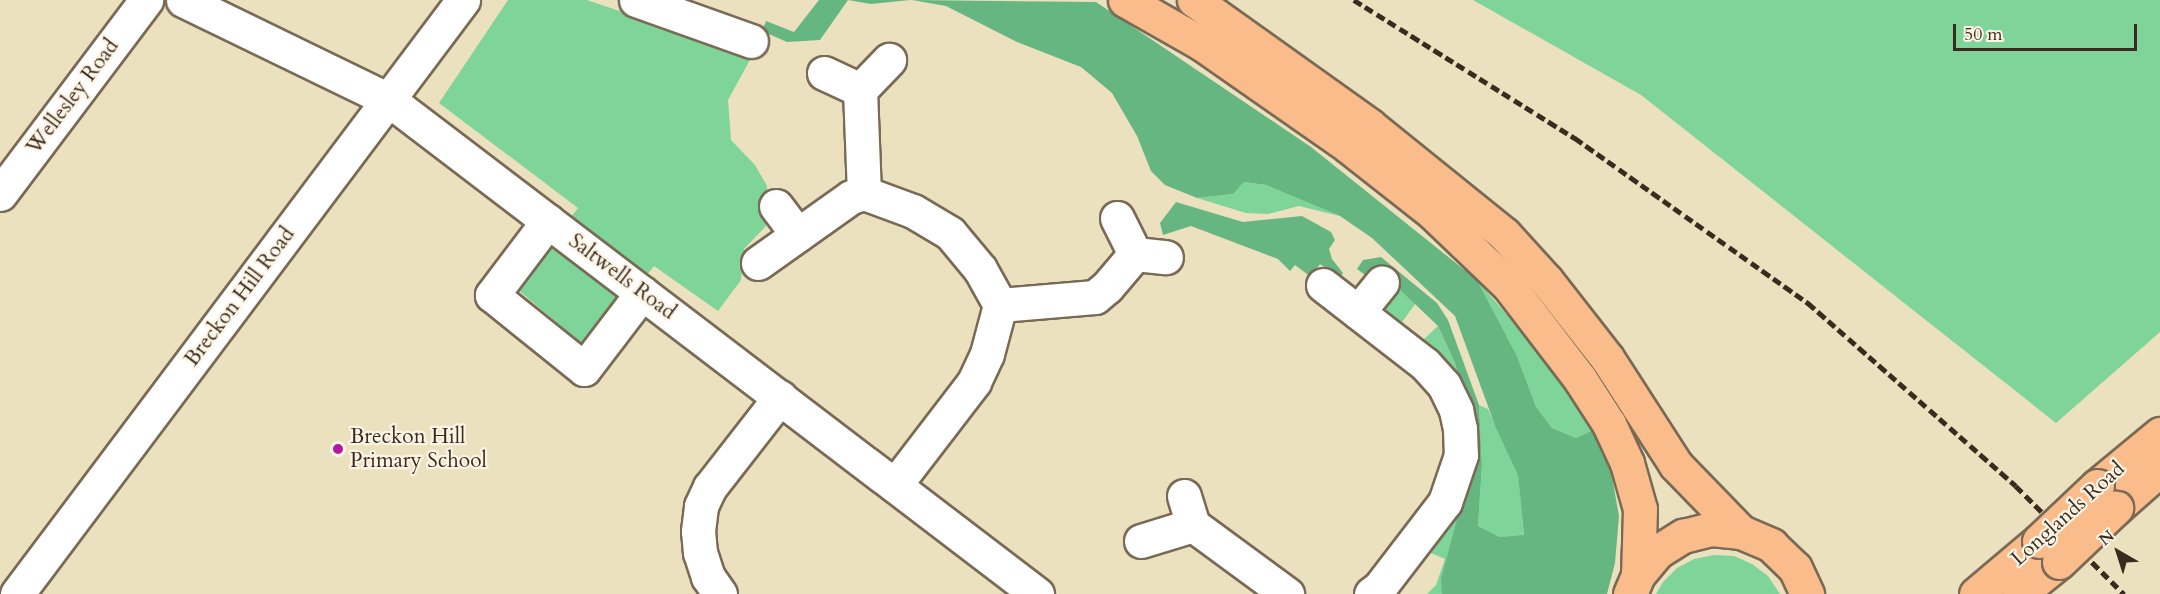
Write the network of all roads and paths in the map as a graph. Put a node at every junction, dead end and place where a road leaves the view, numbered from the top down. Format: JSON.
{"nodes":[{"id":1,"x":146,"y":0,"type":"edge"},
{"id":2,"x":183,"y":0,"type":"edge"},
{"id":3,"x":463,"y":0,"type":"edge"},
{"id":4,"x":636,"y":0,"type":"edge"},
{"id":5,"x":1125,"y":0,"type":"edge"},
{"id":6,"x":1194,"y":0,"type":"edge"},
{"id":7,"x":751,"y":41,"type":"dead end"},
{"id":8,"x":889,"y":60,"type":"dead end"},
{"id":9,"x":824,"y":73,"type":"dead end"},
{"id":10,"x":860,"y":90,"type":"junction"},
{"id":11,"x":389,"y":100,"type":"junction"},
{"id":12,"x":864,"y":193,"type":"junction"},
{"id":13,"x":0,"y":194,"type":"edge"},
{"id":14,"x":776,"y":206,"type":"dead end"},
{"id":15,"x":1116,"y":218,"type":"dead end"},
{"id":16,"x":548,"y":220,"type":"junction"},
{"id":17,"x":798,"y":235,"type":"junction"},
{"id":18,"x":758,"y":263,"type":"dead end"},
{"id":19,"x":1382,"y":282,"type":"dead end"},
{"id":20,"x":1323,"y":285,"type":"dead end"},
{"id":21,"x":642,"y":293,"type":"junction"},
{"id":22,"x":1000,"y":305,"type":"junction"},
{"id":23,"x":1358,"y":312,"type":"junction"},
{"id":24,"x":780,"y":397,"type":"junction"},
{"id":25,"x":2160,"y":434,"type":"edge"},
{"id":26,"x":2160,"y":469,"type":"edge"},
{"id":27,"x":895,"y":485,"type":"junction"},
{"id":28,"x":2107,"y":497,"type":"junction"},
{"id":29,"x":1741,"y":532,"type":"junction"},
{"id":30,"x":1141,"y":541,"type":"dead end"},
{"id":31,"x":2049,"y":551,"type":"junction"},
{"id":32,"x":1801,"y":581,"type":"edge"},
{"id":33,"x":1634,"y":584,"type":"edge"},
{"id":34,"x":17,"y":594,"type":"edge"},
{"id":35,"x":720,"y":594,"type":"edge"},
{"id":36,"x":1038,"y":594,"type":"edge"},
{"id":37,"x":1287,"y":594,"type":"edge"},
{"id":38,"x":1371,"y":594,"type":"edge"},
{"id":39,"x":1835,"y":594,"type":"edge"},
{"id":40,"x":1976,"y":594,"type":"edge"},
{"id":41,"x":2019,"y":594,"type":"edge"}],
"edges":[{"from":1,"to":13,"type":"street","name":"Wellesley Road"},
{"from":2,"to":11,"type":"street","name":"Saltwells Road"},
{"from":3,"to":11,"type":"street","name":"Breckon Hill Road"},
{"from":4,"to":7,"type":"street"},
{"from":5,"to":33,"type":"main road"},
{"from":6,"to":29,"type":"main road"},
{"from":8,"to":10,"type":"street"},
{"from":9,"to":10,"type":"street"},
{"from":10,"to":12,"type":"street"},
{"from":11,"to":16,"type":"street","name":"Saltwells Road"},
{"from":11,"to":34,"type":"street","name":"Breckon Hill Road"},
{"from":12,"to":17,"type":"street"},
{"from":12,"to":22,"type":"street"},
{"from":14,"to":17,"type":"street"},
{"from":15,"to":22,"type":"street"},
{"from":16,"to":21,"type":"street","name":"Saltwells Road"},
{"from":16,"to":21,"type":"street"},
{"from":17,"to":18,"type":"street"},
{"from":19,"to":23,"type":"street"},
{"from":20,"to":23,"type":"street"},
{"from":21,"to":24,"type":"street","name":"Saltwells Road"},
{"from":22,"to":27,"type":"street"},
{"from":23,"to":38,"type":"street"},
{"from":24,"to":27,"type":"street","name":"Saltwells Road"},
{"from":24,"to":35,"type":"street"},
{"from":25,"to":28,"type":"main road","name":"Longlands Road"},
{"from":26,"to":28,"type":"main road","name":"Longlands Road"},
{"from":27,"to":36,"type":"street","name":"Saltwells Road"},
{"from":28,"to":31,"type":"main road","name":"Longlands Road","bridge":true},
{"from":29,"to":32,"type":"main road"},
{"from":29,"to":33,"type":"main road"},
{"from":30,"to":37,"type":"street"},
{"from":31,"to":40,"type":"main road","name":"Longlands Road"},
{"from":31,"to":41,"type":"main road","name":"Longlands Road"},
{"from":32,"to":39,"type":"main road"}]}
